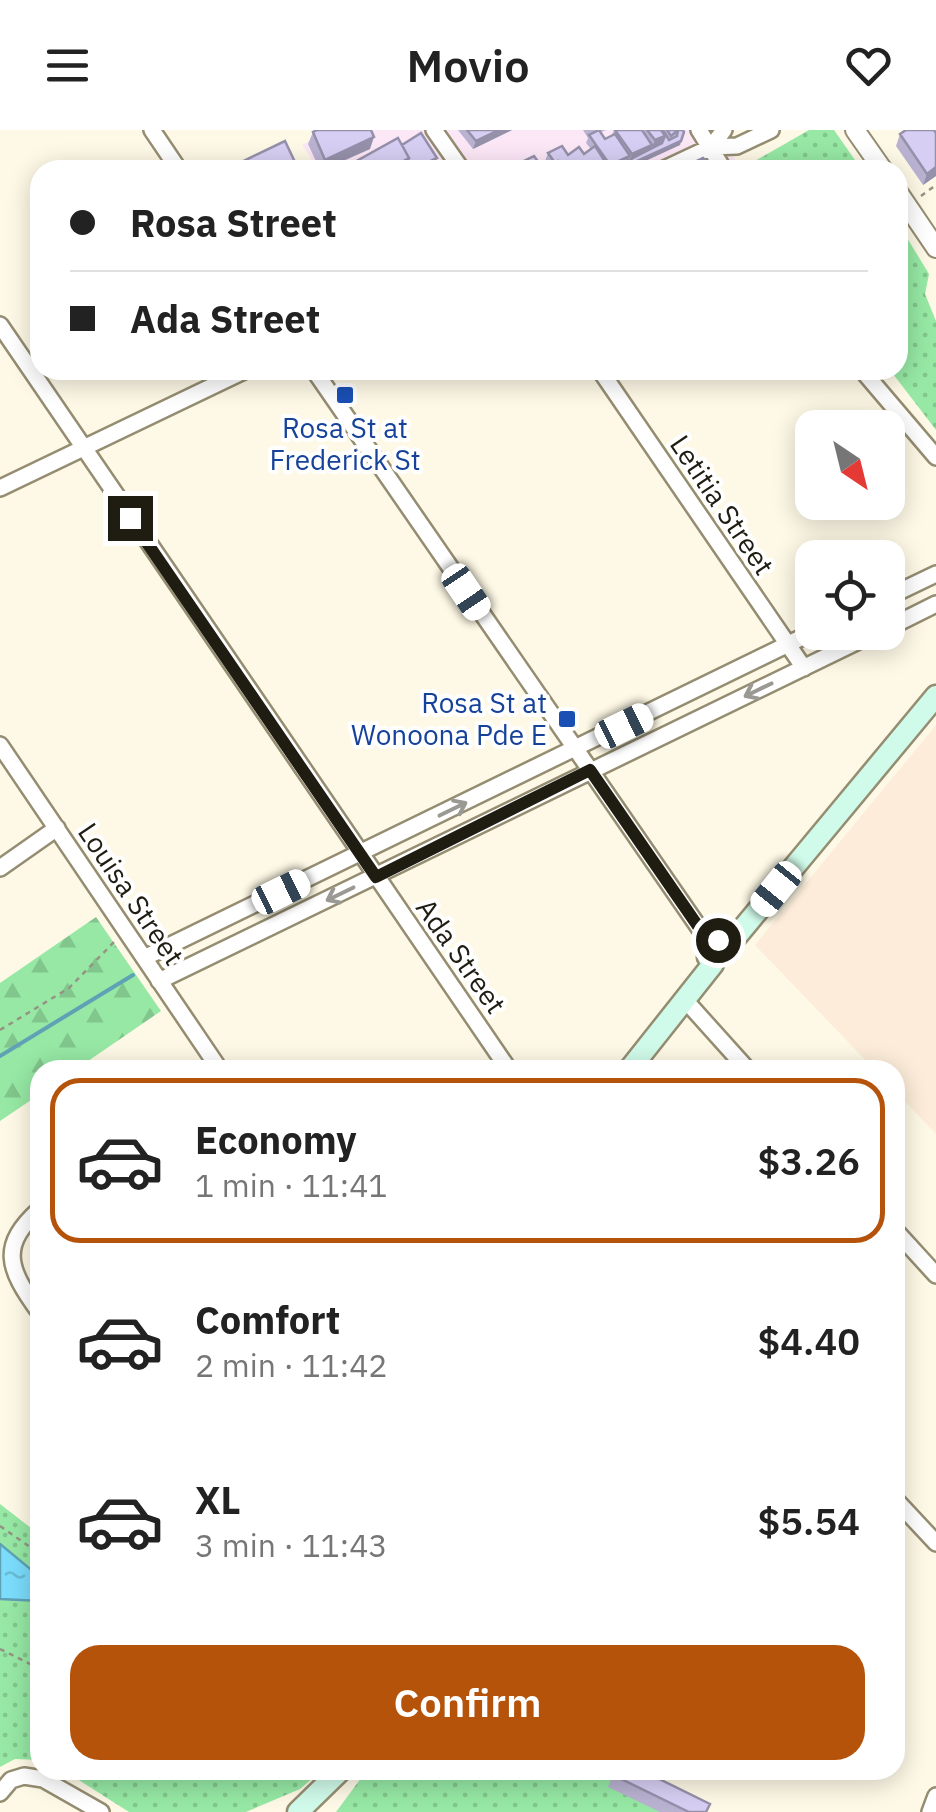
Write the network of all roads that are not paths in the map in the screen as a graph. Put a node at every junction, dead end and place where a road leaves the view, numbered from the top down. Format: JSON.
{"nodes":[{"id":1,"x":152,"y":130,"type":"edge"},
{"id":2,"x":434,"y":130,"type":"edge"},
{"id":3,"x":698,"y":130,"type":"edge"},
{"id":4,"x":724,"y":130,"type":"edge"},
{"id":5,"x":771,"y":130,"type":"edge"},
{"id":6,"x":855,"y":130,"type":"edge"},
{"id":7,"x":711,"y":147,"type":"junction"},
{"id":8,"x":172,"y":160,"type":"edge"},
{"id":9,"x":455,"y":160,"type":"edge"},
{"id":10,"x":683,"y":160,"type":"edge"},
{"id":11,"x":725,"y":160,"type":"edge"},
{"id":12,"x":876,"y":160,"type":"edge"},
{"id":13,"x":908,"y":207,"type":"edge"},
{"id":14,"x":936,"y":248,"type":"edge"},
{"id":15,"x":0,"y":325,"type":"edge"},
{"id":16,"x":30,"y":369,"type":"edge"},
{"id":17,"x":38,"y":380,"type":"edge"},
{"id":18,"x":225,"y":380,"type":"edge"},
{"id":19,"x":321,"y":380,"type":"edge"},
{"id":20,"x":607,"y":380,"type":"edge"},
{"id":21,"x":870,"y":380,"type":"edge"},
{"id":22,"x":84,"y":448,"type":"junction"},
{"id":23,"x":936,"y":458,"type":"edge"},
{"id":24,"x":0,"y":488,"type":"edge"},
{"id":25,"x":936,"y":574,"type":"edge"},
{"id":26,"x":905,"y":589,"type":"edge"},
{"id":27,"x":936,"y":604,"type":"edge"},
{"id":28,"x":905,"y":620,"type":"edge"},
{"id":29,"x":795,"y":641,"type":"edge"},
{"id":30,"x":788,"y":644,"type":"junction"},
{"id":31,"x":840,"y":650,"type":"edge"},
{"id":32,"x":804,"y":668,"type":"junction"},
{"id":33,"x":936,"y":696,"type":"edge"},
{"id":34,"x":0,"y":746,"type":"edge"},
{"id":35,"x":575,"y":750,"type":"junction"},
{"id":36,"x":590,"y":770,"type":"junction"},
{"id":37,"x":57,"y":828,"type":"junction"},
{"id":38,"x":360,"y":854,"type":"junction"},
{"id":39,"x":0,"y":868,"type":"edge"},
{"id":40,"x":376,"y":877,"type":"junction"},
{"id":41,"x":718,"y":951,"type":"junction"},
{"id":42,"x":144,"y":958,"type":"junction"},
{"id":43,"x":159,"y":981,"type":"junction"},
{"id":44,"x":686,"y":1000,"type":"junction"},
{"id":45,"x":213,"y":1060,"type":"edge"},
{"id":46,"x":503,"y":1060,"type":"edge"},
{"id":47,"x":637,"y":1060,"type":"edge"},
{"id":48,"x":739,"y":1060,"type":"edge"},
{"id":49,"x":30,"y":1216,"type":"edge"},
{"id":50,"x":905,"y":1241,"type":"edge"},
{"id":51,"x":936,"y":1275,"type":"edge"},
{"id":52,"x":30,"y":1298,"type":"edge"},
{"id":53,"x":905,"y":1510,"type":"edge"},
{"id":54,"x":936,"y":1543,"type":"edge"},
{"id":55,"x":30,"y":1777,"type":"edge"},
{"id":56,"x":47,"y":1780,"type":"edge"},
{"id":57,"x":331,"y":1780,"type":"edge"},
{"id":58,"x":0,"y":1794,"type":"edge"},
{"id":59,"x":936,"y":1796,"type":"edge"},
{"id":60,"x":101,"y":1812,"type":"edge"},
{"id":61,"x":298,"y":1812,"type":"edge"},
{"id":62,"x":930,"y":1812,"type":"edge"}],
"edges":[{"from":1,"to":8,"type":"street"},
{"from":2,"to":9,"type":"street"},
{"from":3,"to":7,"type":"street"},
{"from":4,"to":7,"type":"street"},
{"from":5,"to":7,"type":"street"},
{"from":6,"to":12,"type":"street"},
{"from":7,"to":10,"type":"street"},
{"from":7,"to":11,"type":"street"},
{"from":13,"to":14,"type":"street"},
{"from":15,"to":16,"type":"street","name":"Ada Street"},
{"from":17,"to":22,"type":"street","name":"Ada Street"},
{"from":18,"to":22,"type":"street"},
{"from":19,"to":35,"type":"street"},
{"from":20,"to":30,"type":"street","name":"Letitia Street"},
{"from":21,"to":23,"type":"street"},
{"from":22,"to":24,"type":"street"},
{"from":22,"to":38,"type":"street","name":"Ada Street"},
{"from":25,"to":26,"type":"street"},
{"from":27,"to":28,"type":"street"},
{"from":29,"to":30,"type":"street"},
{"from":30,"to":32,"type":"street","name":"Letitia Street"},
{"from":30,"to":35,"type":"street"},
{"from":31,"to":32,"type":"street"},
{"from":32,"to":36,"type":"street","one_way":true},
{"from":33,"to":41,"type":"main road"},
{"from":34,"to":37,"type":"street","name":"Louisa Street"},
{"from":35,"to":36,"type":"street"},
{"from":38,"to":35,"type":"street","one_way":true},
{"from":36,"to":40,"type":"street"},
{"from":36,"to":41,"type":"street"},
{"from":37,"to":39,"type":"street"},
{"from":37,"to":42,"type":"street","name":"Louisa Street"},
{"from":38,"to":40,"type":"street","name":"Ada Street"},
{"from":38,"to":42,"type":"street"},
{"from":40,"to":43,"type":"street","one_way":true},
{"from":40,"to":46,"type":"street","name":"Ada Street"},
{"from":41,"to":44,"type":"main road"},
{"from":42,"to":43,"type":"street","name":"Louisa Street"},
{"from":43,"to":45,"type":"street","name":"Louisa Street"},
{"from":44,"to":47,"type":"main road"},
{"from":44,"to":48,"type":"street"},
{"from":49,"to":52,"type":"street"},
{"from":50,"to":51,"type":"street"},
{"from":53,"to":54,"type":"street"},
{"from":55,"to":58,"type":"street"},
{"from":56,"to":60,"type":"street"},
{"from":57,"to":61,"type":"main road"},
{"from":59,"to":62,"type":"street"}]}
